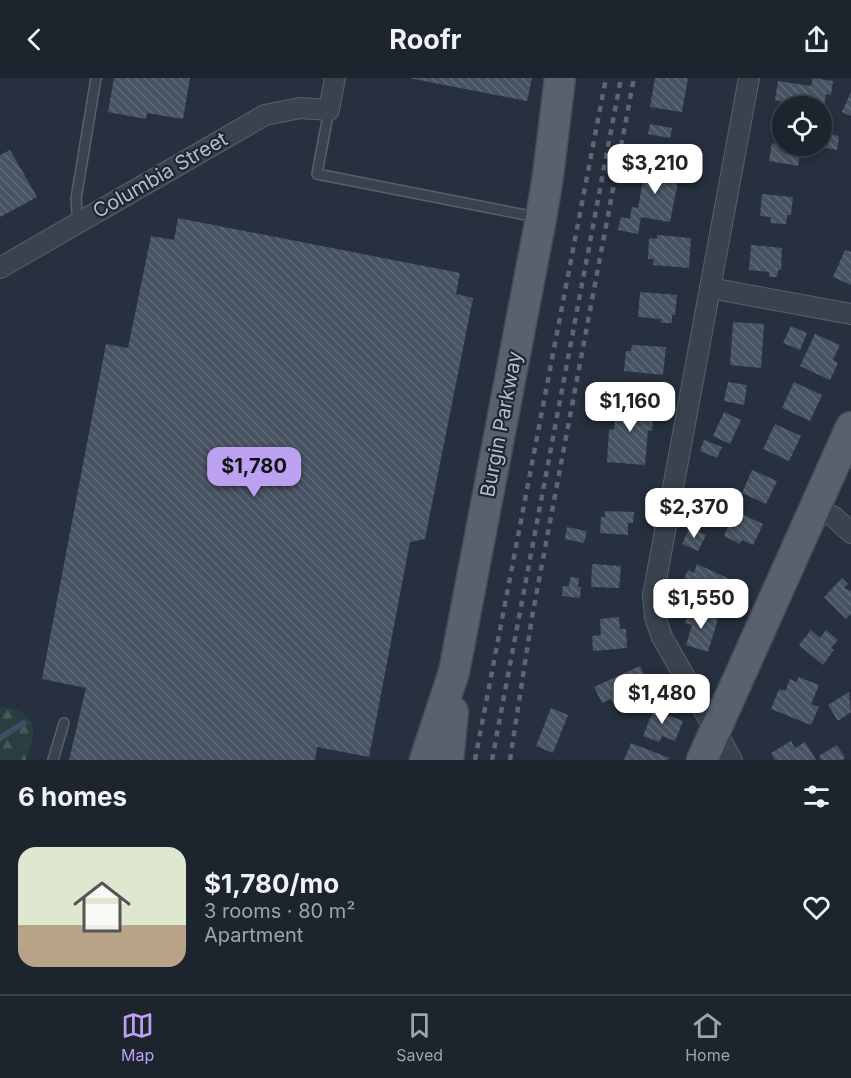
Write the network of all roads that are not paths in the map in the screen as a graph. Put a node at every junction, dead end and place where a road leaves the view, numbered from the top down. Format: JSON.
{"nodes":[{"id":1,"x":96,"y":78,"type":"edge"},
{"id":2,"x":335,"y":78,"type":"edge"},
{"id":3,"x":560,"y":78,"type":"edge"},
{"id":4,"x":572,"y":78,"type":"edge"},
{"id":5,"x":749,"y":78,"type":"edge"},
{"id":6,"x":329,"y":110,"type":"junction"},
{"id":7,"x":548,"y":176,"type":"junction"},
{"id":8,"x":541,"y":218,"type":"junction"},
{"id":9,"x":78,"y":223,"type":"junction"},
{"id":10,"x":0,"y":268,"type":"edge"},
{"id":11,"x":710,"y":288,"type":"junction"},
{"id":12,"x":851,"y":314,"type":"edge"},
{"id":13,"x":851,"y":428,"type":"edge"},
{"id":14,"x":815,"y":508,"type":"junction"},
{"id":15,"x":851,"y":533,"type":"edge"},
{"id":16,"x":454,"y":672,"type":"junction"},
{"id":17,"x":64,"y":723,"type":"dead end"},
{"id":18,"x":714,"y":731,"type":"junction"},
{"id":19,"x":53,"y":760,"type":"edge"},
{"id":20,"x":425,"y":760,"type":"edge"},
{"id":21,"x":448,"y":760,"type":"edge"},
{"id":22,"x":702,"y":760,"type":"edge"},
{"id":23,"x":732,"y":760,"type":"edge"}],
"edges":[{"from":1,"to":9,"type":"lane"},
{"from":2,"to":6,"type":"street"},
{"from":3,"to":7,"type":"main road","name":"Burgin Parkway"},
{"from":4,"to":7,"type":"main road","name":"Burgin Parkway"},
{"from":5,"to":11,"type":"street"},
{"from":6,"to":8,"type":"lane"},
{"from":6,"to":9,"type":"street","name":"Columbia Street"},
{"from":7,"to":8,"type":"main road","name":"Burgin Parkway"},
{"from":8,"to":16,"type":"main road","name":"Burgin Parkway"},
{"from":9,"to":10,"type":"street","name":"Columbia Street"},
{"from":11,"to":12,"type":"street"},
{"from":11,"to":18,"type":"street"},
{"from":13,"to":14,"type":"main road"},
{"from":14,"to":15,"type":"street"},
{"from":14,"to":18,"type":"main road"},
{"from":16,"to":20,"type":"main road","name":"Burgin Parkway"},
{"from":16,"to":21,"type":"main road","name":"Burgin Parkway"},
{"from":17,"to":19,"type":"lane"},
{"from":18,"to":22,"type":"main road"},
{"from":18,"to":23,"type":"street"}]}
